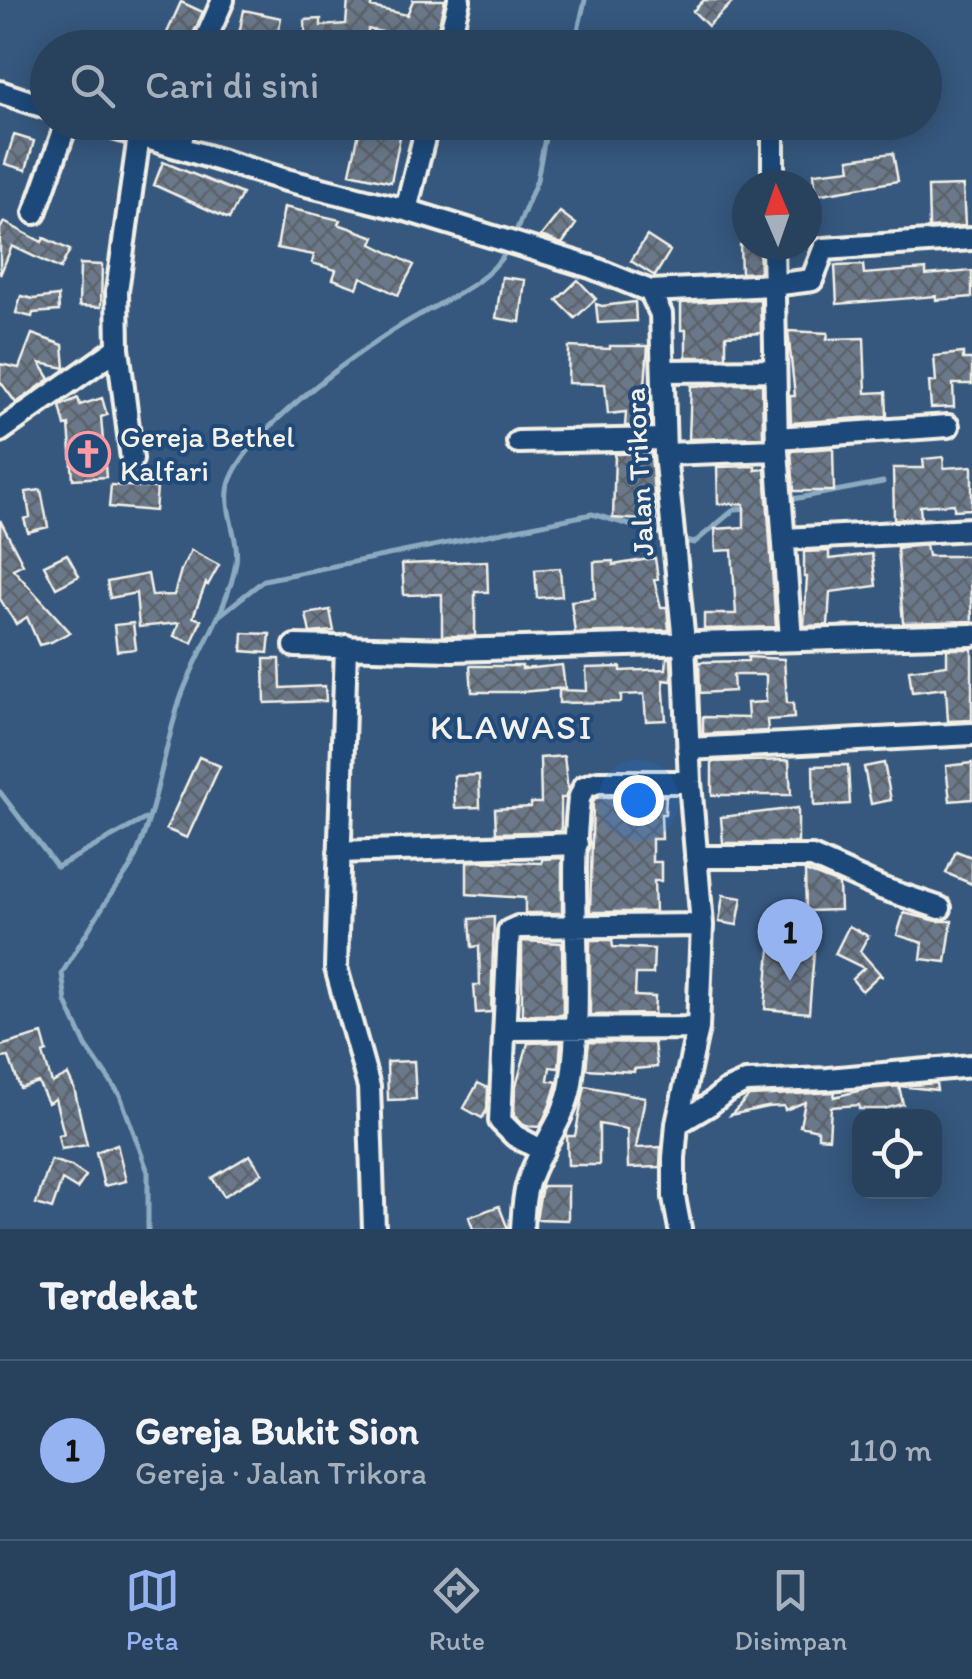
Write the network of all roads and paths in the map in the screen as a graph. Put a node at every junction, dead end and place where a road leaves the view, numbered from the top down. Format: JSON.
{"nodes":[{"id":1,"x":222,"y":0,"type":"edge"},
{"id":2,"x":459,"y":0,"type":"edge"},
{"id":3,"x":210,"y":30,"type":"edge"},
{"id":4,"x":452,"y":30,"type":"edge"},
{"id":5,"x":0,"y":92,"type":"edge"},
{"id":6,"x":30,"y":102,"type":"edge"},
{"id":7,"x":61,"y":140,"type":"edge"},
{"id":8,"x":138,"y":140,"type":"edge"},
{"id":9,"x":153,"y":140,"type":"edge"},
{"id":10,"x":182,"y":140,"type":"edge"},
{"id":11,"x":424,"y":140,"type":"edge"},
{"id":12,"x":773,"y":140,"type":"edge"},
{"id":13,"x":180,"y":148,"type":"junction"},
{"id":14,"x":773,"y":170,"type":"edge"},
{"id":15,"x":406,"y":210,"type":"junction"},
{"id":16,"x":35,"y":212,"type":"dead end"},
{"id":17,"x":972,"y":239,"type":"edge"},
{"id":18,"x":773,"y":260,"type":"edge"},
{"id":19,"x":773,"y":286,"type":"junction"},
{"id":20,"x":650,"y":291,"type":"junction"},
{"id":21,"x":118,"y":348,"type":"junction"},
{"id":22,"x":774,"y":370,"type":"junction"},
{"id":23,"x":663,"y":371,"type":"junction"},
{"id":24,"x":948,"y":426,"type":"dead end"},
{"id":25,"x":0,"y":431,"type":"edge"},
{"id":26,"x":518,"y":442,"type":"dead end"},
{"id":27,"x":777,"y":444,"type":"junction"},
{"id":28,"x":664,"y":446,"type":"junction"},
{"id":29,"x":132,"y":459,"type":"dead end"},
{"id":30,"x":972,"y":529,"type":"edge"},
{"id":31,"x":785,"y":539,"type":"junction"},
{"id":32,"x":972,"y":635,"type":"edge"},
{"id":33,"x":790,"y":639,"type":"junction"},
{"id":34,"x":684,"y":642,"type":"junction"},
{"id":35,"x":295,"y":646,"type":"dead end"},
{"id":36,"x":345,"y":650,"type":"junction"},
{"id":37,"x":972,"y":734,"type":"edge"},
{"id":38,"x":688,"y":749,"type":"junction"},
{"id":39,"x":690,"y":782,"type":"junction"},
{"id":40,"x":577,"y":844,"type":"junction"},
{"id":41,"x":339,"y":852,"type":"junction"},
{"id":42,"x":696,"y":856,"type":"junction"},
{"id":43,"x":940,"y":908,"type":"dead end"},
{"id":44,"x":702,"y":925,"type":"junction"},
{"id":45,"x":574,"y":928,"type":"junction"},
{"id":46,"x":575,"y":1028,"type":"junction"},
{"id":47,"x":698,"y":1028,"type":"junction"},
{"id":48,"x":506,"y":1029,"type":"junction"},
{"id":49,"x":972,"y":1066,"type":"edge"},
{"id":50,"x":677,"y":1124,"type":"junction"},
{"id":51,"x":543,"y":1152,"type":"junction"},
{"id":52,"x":374,"y":1229,"type":"edge"},
{"id":53,"x":522,"y":1229,"type":"edge"},
{"id":54,"x":680,"y":1229,"type":"edge"}],
"edges":[{"from":1,"to":3,"type":"street"},
{"from":2,"to":4,"type":"street"},
{"from":5,"to":6,"type":"street"},
{"from":7,"to":16,"type":"street"},
{"from":8,"to":21,"type":"street"},
{"from":9,"to":13,"type":"street"},
{"from":10,"to":13,"type":"street"},
{"from":11,"to":15,"type":"street"},
{"from":12,"to":14,"type":"street"},
{"from":13,"to":15,"type":"street"},
{"from":15,"to":20,"type":"street"},
{"from":17,"to":19,"type":"street"},
{"from":18,"to":19,"type":"street"},
{"from":19,"to":20,"type":"street"},
{"from":19,"to":22,"type":"street"},
{"from":20,"to":23,"type":"street","name":"Jalan Trikora"},
{"from":21,"to":25,"type":"street"},
{"from":21,"to":29,"type":"street"},
{"from":22,"to":23,"type":"street"},
{"from":22,"to":27,"type":"street"},
{"from":23,"to":28,"type":"street","name":"Jalan Trikora"},
{"from":24,"to":27,"type":"street"},
{"from":26,"to":28,"type":"street"},
{"from":27,"to":28,"type":"street"},
{"from":27,"to":31,"type":"street"},
{"from":28,"to":34,"type":"street","name":"Jalan Trikora"},
{"from":30,"to":31,"type":"street"},
{"from":31,"to":33,"type":"street"},
{"from":32,"to":33,"type":"street"},
{"from":33,"to":34,"type":"street"},
{"from":34,"to":36,"type":"street"},
{"from":34,"to":38,"type":"street","name":"Jalan Trikora"},
{"from":35,"to":36,"type":"street"},
{"from":36,"to":41,"type":"street"},
{"from":37,"to":38,"type":"street"},
{"from":38,"to":39,"type":"street","name":"Jalan Trikora"},
{"from":39,"to":40,"type":"street"},
{"from":39,"to":42,"type":"street","name":"Jalan Trikora"},
{"from":40,"to":41,"type":"street"},
{"from":40,"to":45,"type":"street"},
{"from":41,"to":52,"type":"street"},
{"from":42,"to":43,"type":"street"},
{"from":42,"to":44,"type":"street","name":"Jalan Trikora"},
{"from":44,"to":45,"type":"street"},
{"from":44,"to":47,"type":"street","name":"Jalan Trikora"},
{"from":45,"to":46,"type":"street"},
{"from":45,"to":48,"type":"street"},
{"from":46,"to":47,"type":"street"},
{"from":46,"to":48,"type":"street"},
{"from":46,"to":51,"type":"street"},
{"from":47,"to":50,"type":"street","name":"Jalan Trikora"},
{"from":48,"to":51,"type":"street"},
{"from":49,"to":50,"type":"street"},
{"from":50,"to":54,"type":"street","name":"Jalan Trikora"},
{"from":51,"to":53,"type":"street"}]}
